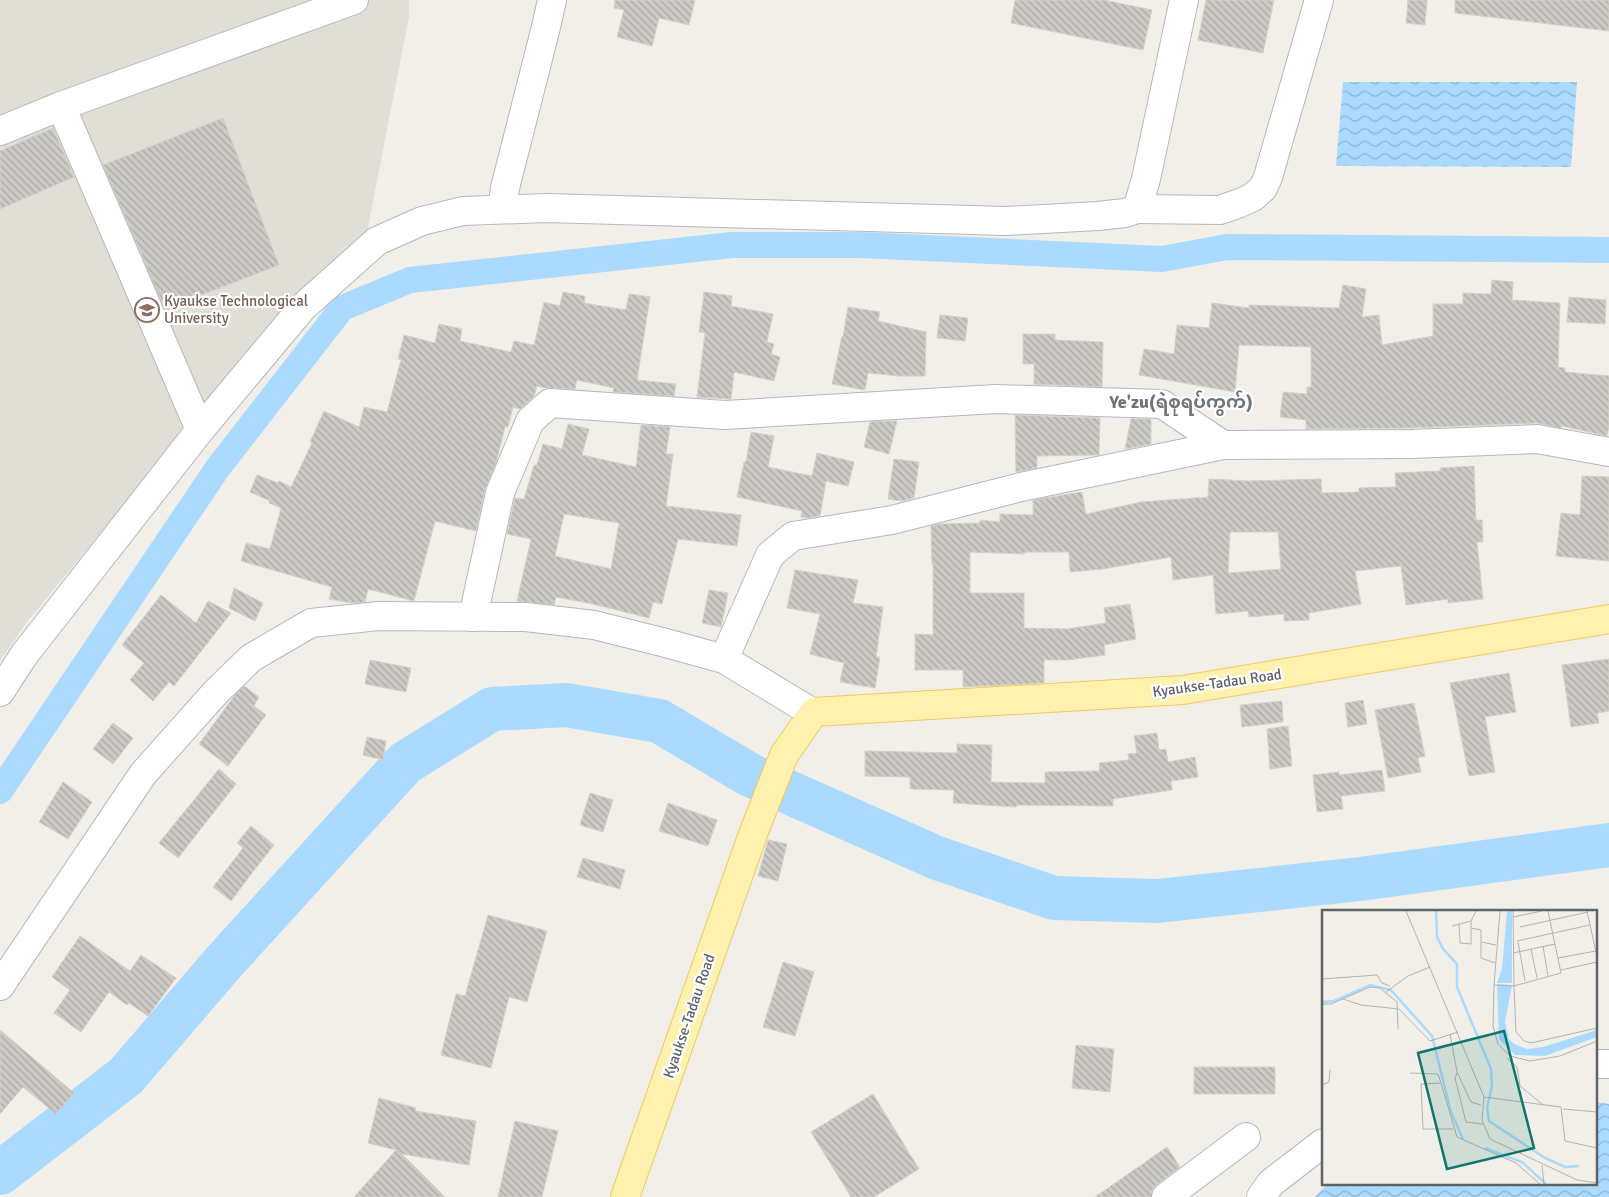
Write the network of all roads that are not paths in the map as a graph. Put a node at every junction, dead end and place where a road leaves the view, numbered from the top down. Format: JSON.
{"nodes":[{"id":1,"x":354,"y":0,"type":"edge"},
{"id":2,"x":552,"y":0,"type":"edge"},
{"id":3,"x":1184,"y":0,"type":"edge"},
{"id":4,"x":1318,"y":0,"type":"edge"},
{"id":5,"x":61,"y":106,"type":"junction"},
{"id":6,"x":0,"y":131,"type":"edge"},
{"id":7,"x":502,"y":209,"type":"junction"},
{"id":8,"x":1137,"y":209,"type":"junction"},
{"id":9,"x":200,"y":430,"type":"junction"},
{"id":10,"x":1223,"y":445,"type":"junction"},
{"id":11,"x":1609,"y":452,"type":"edge"},
{"id":12,"x":473,"y":617,"type":"junction"},
{"id":13,"x":1609,"y":619,"type":"edge"},
{"id":14,"x":724,"y":659,"type":"junction"},
{"id":15,"x":0,"y":692,"type":"edge"},
{"id":16,"x":813,"y":713,"type":"junction"},
{"id":17,"x":0,"y":986,"type":"edge"},
{"id":18,"x":1596,"y":1064,"type":"edge"},
{"id":19,"x":1609,"y":1064,"type":"edge"},
{"id":20,"x":1246,"y":1137,"type":"dead end"},
{"id":21,"x":1322,"y":1144,"type":"edge"},
{"id":22,"x":625,"y":1197,"type":"edge"},
{"id":23,"x":1166,"y":1197,"type":"edge"},
{"id":24,"x":1261,"y":1197,"type":"edge"}],
"edges":[{"from":1,"to":5,"type":"street"},
{"from":2,"to":7,"type":"street"},
{"from":3,"to":8,"type":"street"},
{"from":4,"to":8,"type":"street"},
{"from":5,"to":6,"type":"street"},
{"from":5,"to":9,"type":"street"},
{"from":7,"to":8,"type":"street"},
{"from":7,"to":9,"type":"street"},
{"from":9,"to":15,"type":"street"},
{"from":10,"to":11,"type":"street"},
{"from":10,"to":12,"type":"street"},
{"from":10,"to":14,"type":"street"},
{"from":12,"to":14,"type":"street"},
{"from":12,"to":17,"type":"street"},
{"from":13,"to":16,"type":"main road","name":"Kyaukse-Tadau Road"},
{"from":14,"to":16,"type":"street"},
{"from":16,"to":22,"type":"main road","name":"Kyaukse-Tadau Road"},
{"from":18,"to":19,"type":"street"},
{"from":20,"to":23,"type":"street"},
{"from":21,"to":24,"type":"street"}]}
